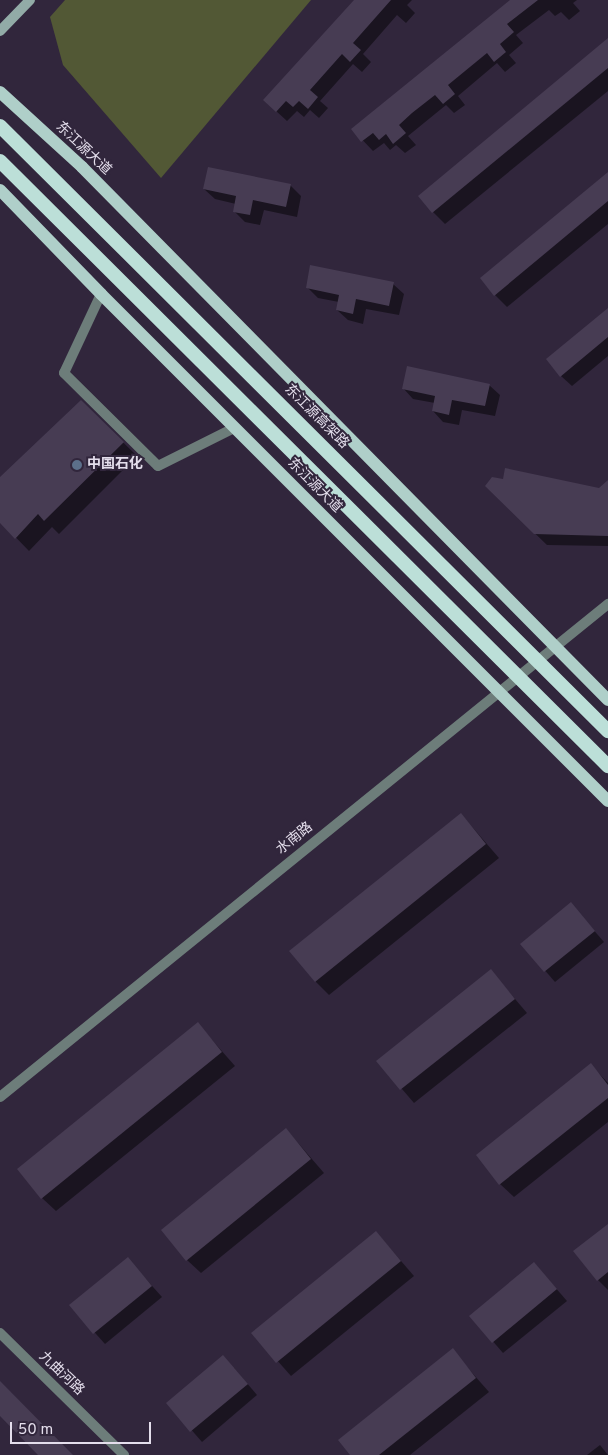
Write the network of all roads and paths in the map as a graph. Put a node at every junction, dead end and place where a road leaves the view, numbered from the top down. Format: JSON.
{"nodes":[{"id":1,"x":30,"y":0,"type":"edge"},
{"id":2,"x":0,"y":31,"type":"edge"},
{"id":3,"x":0,"y":92,"type":"edge"},
{"id":4,"x":0,"y":126,"type":"edge"},
{"id":5,"x":0,"y":161,"type":"edge"},
{"id":6,"x":0,"y":190,"type":"edge"},
{"id":7,"x":101,"y":294,"type":"junction"},
{"id":8,"x":234,"y":428,"type":"junction"},
{"id":9,"x":608,"y":604,"type":"edge"},
{"id":10,"x":555,"y":648,"type":"junction"},
{"id":11,"x":499,"y":691,"type":"junction"},
{"id":12,"x":608,"y":700,"type":"edge"},
{"id":13,"x":608,"y":731,"type":"edge"},
{"id":14,"x":608,"y":766,"type":"edge"},
{"id":15,"x":608,"y":801,"type":"edge"},
{"id":16,"x":0,"y":1097,"type":"edge"},
{"id":17,"x":0,"y":1333,"type":"edge"},
{"id":18,"x":124,"y":1455,"type":"edge"}],
"edges":[{"from":1,"to":2,"type":"main road"},
{"from":3,"to":10,"type":"main road","name":"东江源大道"},
{"from":4,"to":13,"type":"highway","name":"东江源高架路","bridge":true},
{"from":5,"to":14,"type":"highway","bridge":true},
{"from":6,"to":7,"type":"main road","name":"东江源大道"},
{"from":7,"to":8,"type":"main road","name":"东江源大道"},
{"from":7,"to":8,"type":"street"},
{"from":8,"to":11,"type":"main road","name":"东江源大道"},
{"from":9,"to":10,"type":"street","name":"水南路"},
{"from":10,"to":11,"type":"street","name":"水南路"},
{"from":10,"to":12,"type":"main road","name":"东江源大道"},
{"from":11,"to":15,"type":"main road","name":"东江源大道"},
{"from":11,"to":16,"type":"street","name":"水南路"},
{"from":17,"to":18,"type":"street","name":"九曲河路"}]}
